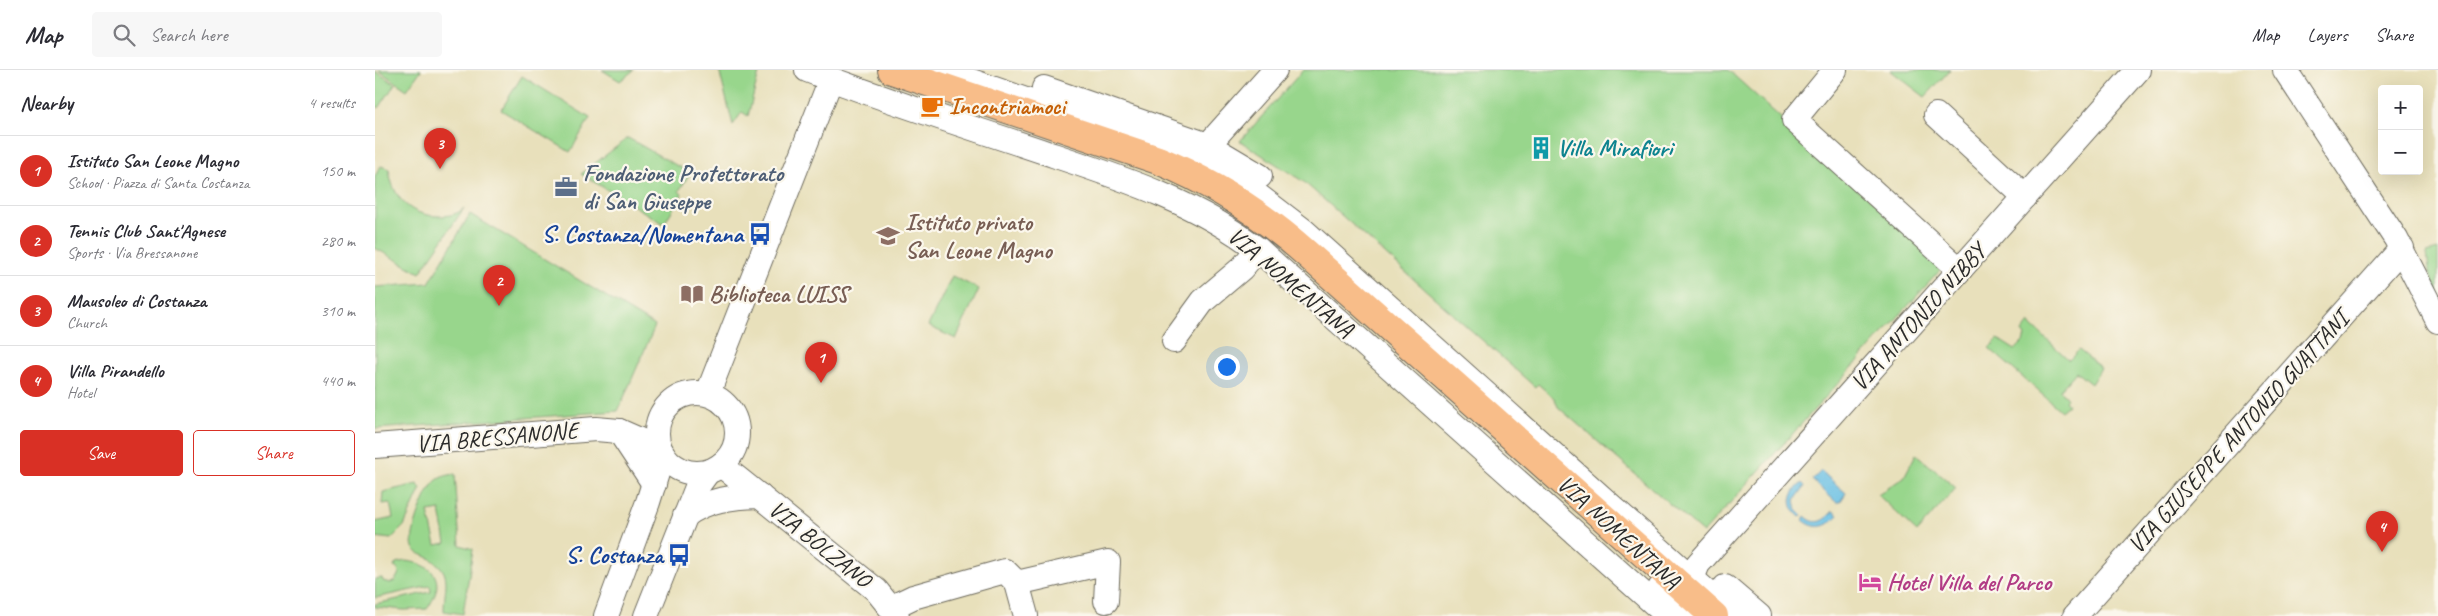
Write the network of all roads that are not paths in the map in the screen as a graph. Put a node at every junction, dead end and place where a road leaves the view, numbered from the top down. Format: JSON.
{"nodes":[{"id":1,"x":807,"y":70,"type":"edge"},
{"id":2,"x":892,"y":70,"type":"edge"},
{"id":3,"x":940,"y":70,"type":"edge"},
{"id":4,"x":990,"y":70,"type":"edge"},
{"id":5,"x":1275,"y":70,"type":"edge"},
{"id":6,"x":1835,"y":70,"type":"edge"},
{"id":7,"x":2138,"y":70,"type":"edge"},
{"id":8,"x":2285,"y":70,"type":"edge"},
{"id":9,"x":842,"y":73,"type":"edge"},
{"id":10,"x":1936,"y":115,"type":"dead end"},
{"id":11,"x":1193,"y":165,"type":"junction"},
{"id":12,"x":1154,"y":190,"type":"junction"},
{"id":13,"x":2025,"y":197,"type":"junction"},
{"id":14,"x":2402,"y":248,"type":"junction"},
{"id":15,"x":1258,"y":249,"type":"junction"},
{"id":16,"x":1960,"y":270,"type":"junction"},
{"id":17,"x":2437,"y":315,"type":"edge"},
{"id":18,"x":1174,"y":341,"type":"dead end"},
{"id":19,"x":708,"y":393,"type":"junction"},
{"id":20,"x":619,"y":431,"type":"junction"},
{"id":21,"x":375,"y":446,"type":"edge"},
{"id":22,"x":662,"y":452,"type":"junction"},
{"id":23,"x":714,"y":468,"type":"junction"},
{"id":24,"x":654,"y":484,"type":"junction"},
{"id":25,"x":760,"y":496,"type":"junction"},
{"id":26,"x":685,"y":516,"type":"junction"},
{"id":27,"x":1017,"y":583,"type":"junction"},
{"id":28,"x":1106,"y":601,"type":"dead end"},
{"id":29,"x":1692,"y":601,"type":"edge"},
{"id":30,"x":895,"y":612,"type":"edge"},
{"id":31,"x":606,"y":616,"type":"edge"},
{"id":32,"x":646,"y":616,"type":"edge"},
{"id":33,"x":1026,"y":616,"type":"edge"},
{"id":34,"x":1735,"y":616,"type":"edge"},
{"id":35,"x":1759,"y":616,"type":"edge"},
{"id":36,"x":2075,"y":616,"type":"edge"}],
"edges":[{"from":1,"to":9,"type":"street","name":"VIA NOMENTANA"},
{"from":2,"to":11,"type":"main road","name":"VIA NOMENTANA"},
{"from":3,"to":11,"type":"street","name":"VIA NOMENTANA"},
{"from":4,"to":11,"type":"street","name":"VIA NOMENTANA"},
{"from":5,"to":11,"type":"street"},
{"from":6,"to":16,"type":"street"},
{"from":7,"to":13,"type":"street","name":"VIA ANTONIO NIBBY"},
{"from":8,"to":14,"type":"street"},
{"from":9,"to":11,"type":"street","name":"VIA NOMENTANA"},
{"from":9,"to":12,"type":"street","name":"VIA NOMENTANA"},
{"from":9,"to":19,"type":"street"},
{"from":10,"to":13,"type":"street"},
{"from":11,"to":12,"type":"street"},
{"from":11,"to":29,"type":"main road","name":"VIA NOMENTANA"},
{"from":12,"to":15,"type":"street","name":"VIA NOMENTANA"},
{"from":13,"to":16,"type":"street","name":"VIA ANTONIO NIBBY"},
{"from":14,"to":17,"type":"street"},
{"from":14,"to":36,"type":"street","name":"VIA GIUSEPPE ANTONIO GUATTANI"},
{"from":15,"to":18,"type":"street"},
{"from":15,"to":29,"type":"street","name":"VIA NOMENTANA"},
{"from":16,"to":29,"type":"street","name":"VIA ANTONIO NIBBY"},
{"from":19,"to":22,"type":"street"},
{"from":19,"to":23,"type":"street"},
{"from":20,"to":21,"type":"street","name":"VIA BRESSANONE"},
{"from":20,"to":22,"type":"street","name":"VIA BRESSANONE"},
{"from":20,"to":24,"type":"street"},
{"from":22,"to":23,"type":"street"},
{"from":22,"to":24,"type":"street"},
{"from":23,"to":25,"type":"street","name":"VIA BOLZANO"},
{"from":23,"to":26,"type":"street"},
{"from":24,"to":31,"type":"street"},
{"from":25,"to":26,"type":"street","name":"VIA BOLZANO"},
{"from":25,"to":30,"type":"street","name":"VIA BOLZANO"},
{"from":26,"to":32,"type":"street"},
{"from":27,"to":28,"type":"street"},
{"from":27,"to":30,"type":"street"},
{"from":27,"to":33,"type":"street"},
{"from":29,"to":34,"type":"street","name":"VIA NOMENTANA"},
{"from":29,"to":35,"type":"street","name":"VIA NOMENTANA"}]}
